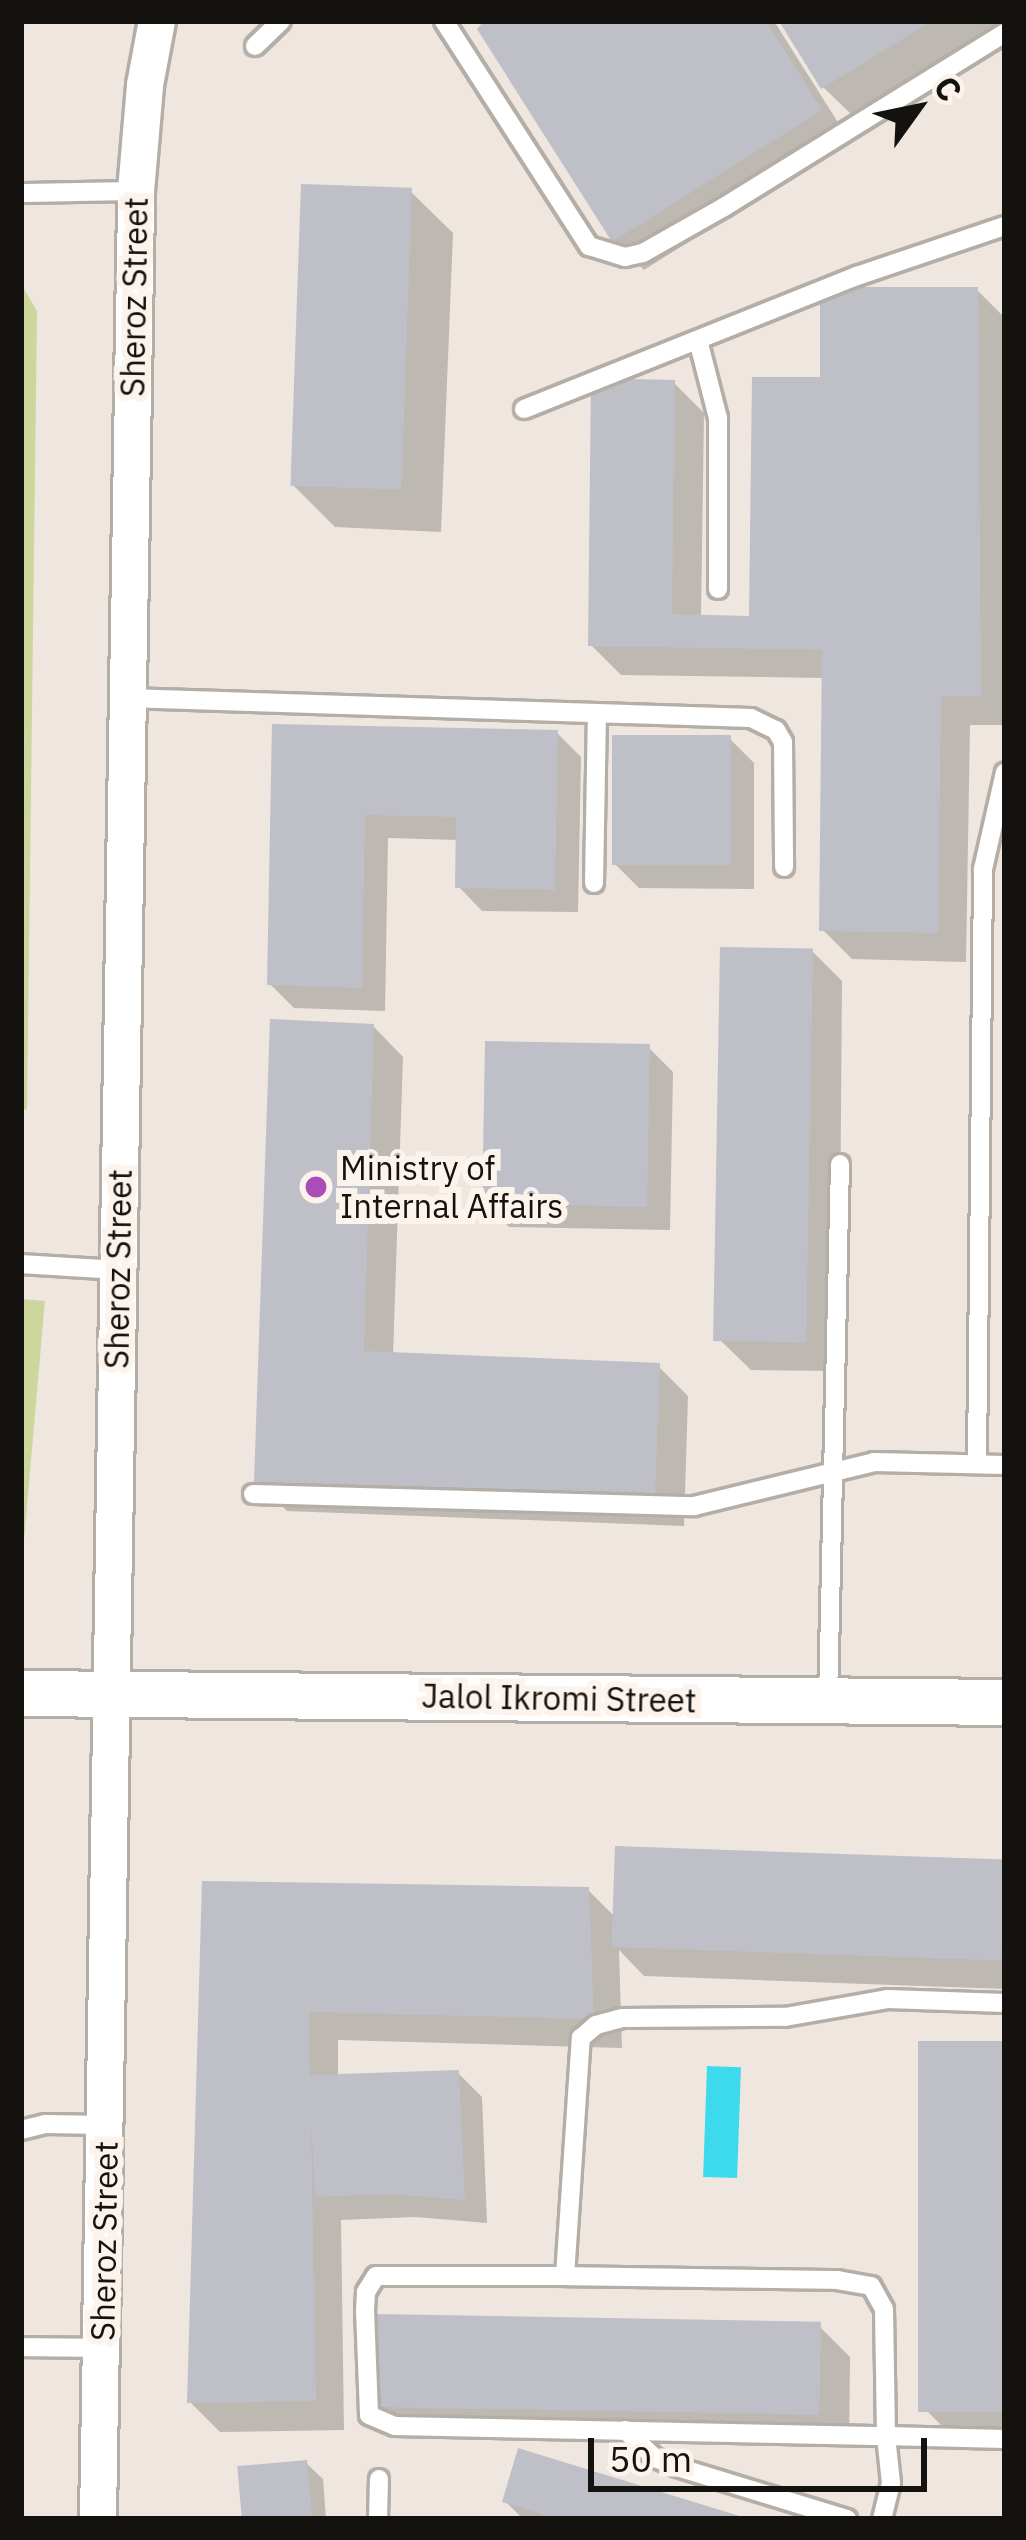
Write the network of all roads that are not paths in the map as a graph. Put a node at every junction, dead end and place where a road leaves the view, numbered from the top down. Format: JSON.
{"nodes":[{"id":1,"x":158,"y":21,"type":"edge"},
{"id":2,"x":281,"y":21,"type":"edge"},
{"id":3,"x":444,"y":21,"type":"edge"},
{"id":4,"x":1005,"y":33,"type":"edge"},
{"id":5,"x":255,"y":46,"type":"dead end"},
{"id":6,"x":136,"y":191,"type":"junction"},
{"id":7,"x":21,"y":193,"type":"edge"},
{"id":8,"x":1005,"y":226,"type":"edge"},
{"id":9,"x":698,"y":340,"type":"junction"},
{"id":10,"x":524,"y":409,"type":"dead end"},
{"id":11,"x":718,"y":589,"type":"dead end"},
{"id":12,"x":127,"y":698,"type":"junction"},
{"id":13,"x":597,"y":713,"type":"junction"},
{"id":14,"x":1005,"y":772,"type":"edge"},
{"id":15,"x":1001,"y":801,"type":"edge"},
{"id":16,"x":784,"y":867,"type":"dead end"},
{"id":17,"x":594,"y":883,"type":"dead end"},
{"id":18,"x":840,"y":1164,"type":"dead end"},
{"id":19,"x":21,"y":1264,"type":"edge"},
{"id":20,"x":118,"y":1270,"type":"junction"},
{"id":21,"x":977,"y":1464,"type":"junction"},
{"id":22,"x":1005,"y":1465,"type":"edge"},
{"id":23,"x":833,"y":1472,"type":"junction"},
{"id":24,"x":253,"y":1495,"type":"dead end"},
{"id":25,"x":21,"y":1693,"type":"edge"},
{"id":26,"x":113,"y":1694,"type":"junction"},
{"id":27,"x":828,"y":1700,"type":"junction"},
{"id":28,"x":1005,"y":1702,"type":"edge"},
{"id":29,"x":1005,"y":2003,"type":"edge"},
{"id":30,"x":106,"y":2125,"type":"junction"},
{"id":31,"x":21,"y":2130,"type":"edge"},
{"id":32,"x":565,"y":2276,"type":"junction"},
{"id":33,"x":21,"y":2347,"type":"edge"},
{"id":34,"x":102,"y":2348,"type":"junction"},
{"id":35,"x":625,"y":2430,"type":"junction"},
{"id":36,"x":886,"y":2436,"type":"junction"},
{"id":37,"x":1005,"y":2439,"type":"edge"},
{"id":38,"x":379,"y":2479,"type":"dead end"},
{"id":39,"x":98,"y":2519,"type":"edge"},
{"id":40,"x":378,"y":2519,"type":"edge"},
{"id":41,"x":847,"y":2519,"type":"edge"},
{"id":42,"x":882,"y":2519,"type":"edge"}],
"edges":[{"from":1,"to":6,"type":"street","name":"Sheroz Street"},
{"from":2,"to":5,"type":"lane"},
{"from":3,"to":4,"type":"lane"},
{"from":6,"to":7,"type":"lane"},
{"from":6,"to":12,"type":"street","name":"Sheroz Street"},
{"from":8,"to":9,"type":"lane"},
{"from":9,"to":10,"type":"lane"},
{"from":9,"to":11,"type":"lane"},
{"from":12,"to":13,"type":"lane"},
{"from":12,"to":20,"type":"street","name":"Sheroz Street"},
{"from":13,"to":16,"type":"lane"},
{"from":13,"to":17,"type":"lane"},
{"from":14,"to":15,"type":"lane"},
{"from":15,"to":21,"type":"lane"},
{"from":18,"to":23,"type":"lane"},
{"from":19,"to":20,"type":"lane"},
{"from":20,"to":26,"type":"street","name":"Sheroz Street"},
{"from":21,"to":22,"type":"lane"},
{"from":21,"to":23,"type":"lane"},
{"from":23,"to":24,"type":"lane"},
{"from":23,"to":27,"type":"lane"},
{"from":25,"to":26,"type":"street","name":"Jalol Ikromi Street"},
{"from":26,"to":27,"type":"street","name":"Jalol Ikromi Street"},
{"from":26,"to":30,"type":"street","name":"Sheroz Street"},
{"from":27,"to":28,"type":"street","name":"Jalol Ikromi Street"},
{"from":29,"to":32,"type":"lane"},
{"from":30,"to":31,"type":"lane"},
{"from":30,"to":34,"type":"street","name":"Sheroz Street"},
{"from":32,"to":35,"type":"lane"},
{"from":32,"to":36,"type":"lane"},
{"from":33,"to":34,"type":"lane"},
{"from":34,"to":39,"type":"street","name":"Sheroz Street"},
{"from":35,"to":36,"type":"lane"},
{"from":35,"to":41,"type":"lane"},
{"from":36,"to":37,"type":"lane"},
{"from":36,"to":42,"type":"lane"},
{"from":38,"to":40,"type":"lane"}]}
